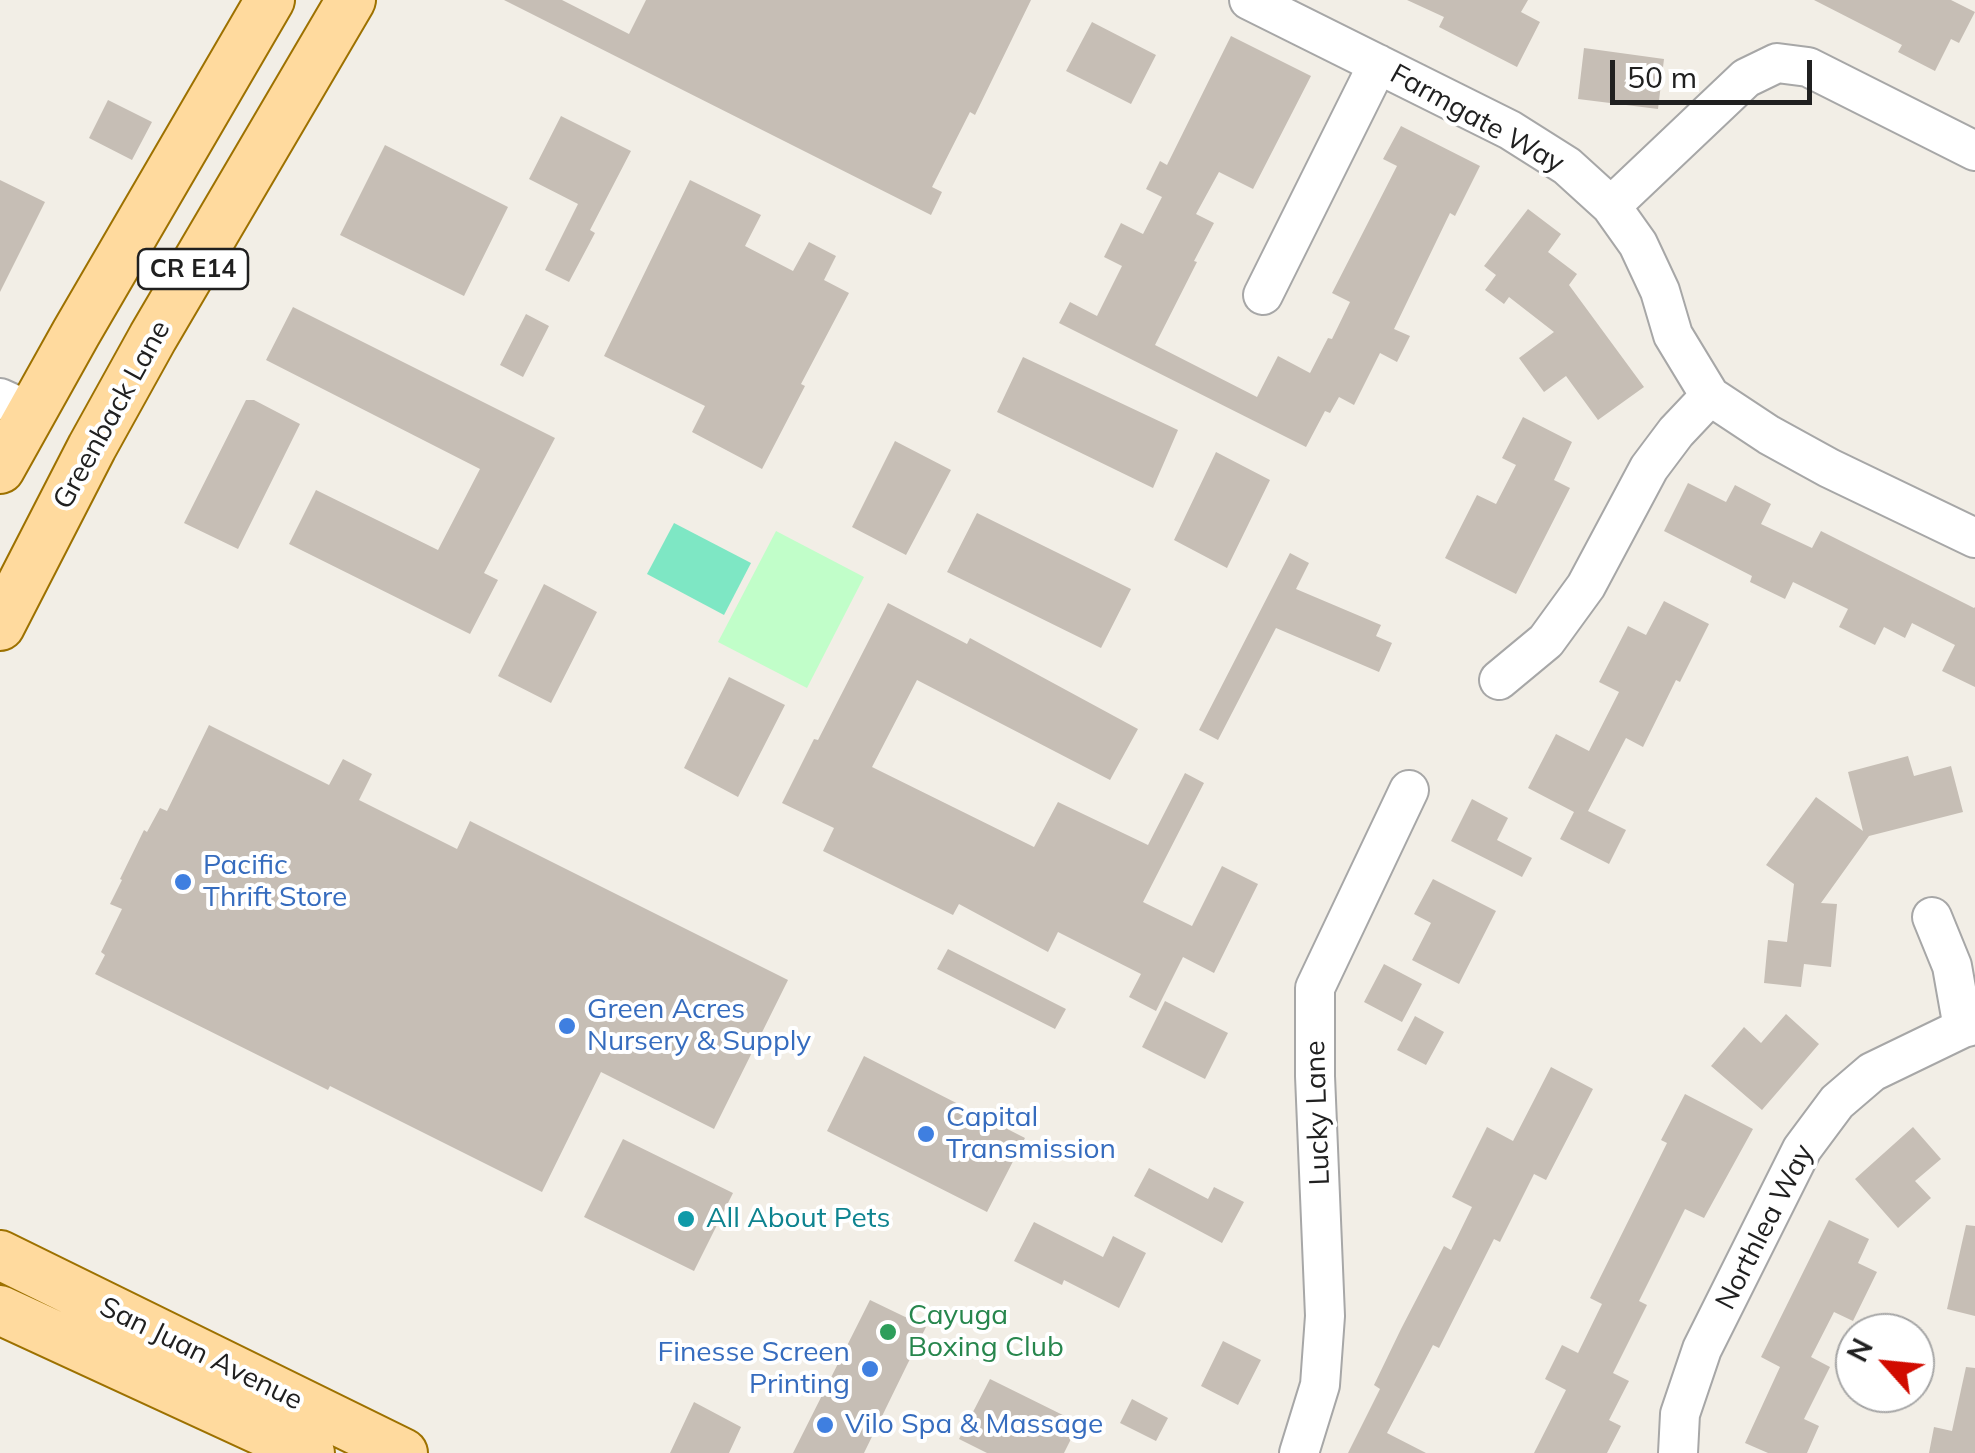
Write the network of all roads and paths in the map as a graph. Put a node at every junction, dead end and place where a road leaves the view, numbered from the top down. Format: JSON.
{"nodes":[{"id":1,"x":270,"y":0,"type":"edge"},
{"id":2,"x":352,"y":0,"type":"edge"},
{"id":3,"x":1250,"y":0,"type":"edge"},
{"id":4,"x":1378,"y":64,"type":"junction"},
{"id":5,"x":1975,"y":151,"type":"edge"},
{"id":6,"x":1611,"y":206,"type":"junction"},
{"id":7,"x":1264,"y":295,"type":"dead end"},
{"id":8,"x":76,"y":333,"type":"junction"},
{"id":9,"x":1710,"y":396,"type":"junction"},
{"id":10,"x":15,"y":405,"type":"edge"},
{"id":11,"x":92,"y":447,"type":"junction"},
{"id":12,"x":0,"y":469,"type":"edge"},
{"id":13,"x":1975,"y":538,"type":"edge"},
{"id":14,"x":42,"y":544,"type":"junction"},
{"id":15,"x":0,"y":626,"type":"edge"},
{"id":16,"x":1498,"y":680,"type":"dead end"},
{"id":17,"x":1409,"y":790,"type":"dead end"},
{"id":18,"x":1932,"y":917,"type":"dead end"},
{"id":19,"x":1969,"y":1026,"type":"edge"},
{"id":20,"x":0,"y":1255,"type":"edge"},
{"id":21,"x":0,"y":1310,"type":"edge"},
{"id":22,"x":310,"y":1453,"type":"edge"},
{"id":23,"x":402,"y":1453,"type":"edge"},
{"id":24,"x":1299,"y":1453,"type":"edge"},
{"id":25,"x":1678,"y":1453,"type":"edge"}],
"edges":[{"from":1,"to":8,"type":"main road","number":"CR E14"},
{"from":2,"to":11,"type":"main road","name":"Greenback Lane","number":"CR E14"},
{"from":3,"to":4,"type":"street","name":"Farmgate Way"},
{"from":4,"to":6,"type":"street","name":"Farmgate Way"},
{"from":4,"to":7,"type":"street"},
{"from":5,"to":6,"type":"street"},
{"from":6,"to":9,"type":"street","name":"Farmgate Way"},
{"from":8,"to":10,"type":"main road","number":"CR E14"},
{"from":8,"to":11,"type":"main road"},
{"from":9,"to":13,"type":"street","name":"Farmgate Way"},
{"from":9,"to":16,"type":"street"},
{"from":10,"to":12,"type":"main road","number":"CR E14"},
{"from":10,"to":14,"type":"main road"},
{"from":11,"to":14,"type":"main road","name":"Greenback Lane","number":"CR E14"},
{"from":14,"to":15,"type":"main road","name":"Greenback Lane","number":"CR E14"},
{"from":17,"to":24,"type":"street","name":"Lucky Lane"},
{"from":18,"to":19,"type":"street"},
{"from":19,"to":25,"type":"street","name":"Northlea Way"},
{"from":20,"to":23,"type":"main road","name":"San Juan Avenue"},
{"from":21,"to":22,"type":"main road","name":"San Juan Avenue"}]}
